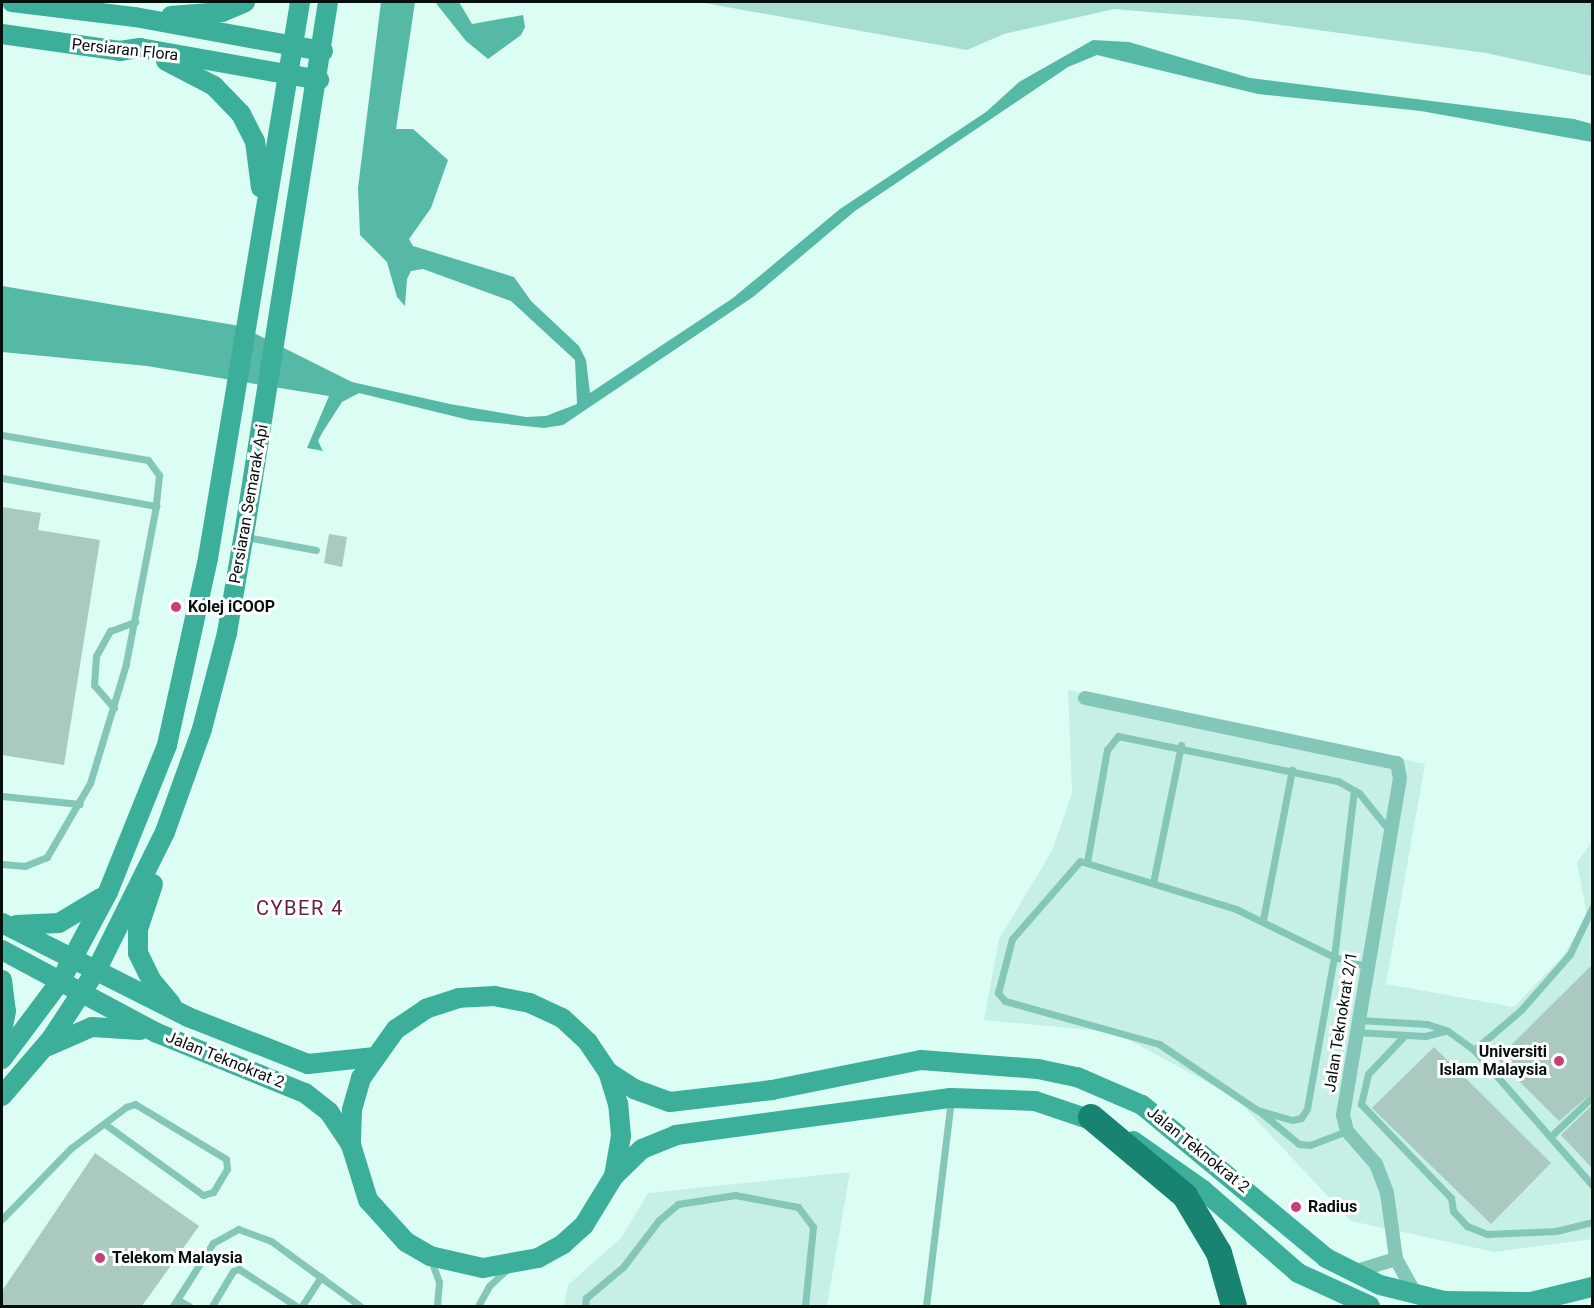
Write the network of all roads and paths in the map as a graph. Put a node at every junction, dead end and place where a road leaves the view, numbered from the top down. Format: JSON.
{"nodes":[{"id":1,"x":12,"y":2,"type":"edge"},
{"id":2,"x":245,"y":2,"type":"edge"},
{"id":3,"x":300,"y":2,"type":"edge"},
{"id":4,"x":328,"y":2,"type":"edge"},
{"id":5,"x":135,"y":17,"type":"junction"},
{"id":6,"x":2,"y":34,"type":"edge"},
{"id":7,"x":294,"y":46,"type":"junction"},
{"id":8,"x":120,"y":51,"type":"junction"},
{"id":9,"x":323,"y":51,"type":"junction"},
{"id":10,"x":289,"y":75,"type":"junction"},
{"id":11,"x":320,"y":80,"type":"junction"},
{"id":12,"x":257,"y":248,"type":"junction"},
{"id":13,"x":2,"y":435,"type":"edge"},
{"id":14,"x":2,"y":478,"type":"edge"},
{"id":15,"x":156,"y":506,"type":"junction"},
{"id":16,"x":244,"y":536,"type":"junction"},
{"id":17,"x":316,"y":550,"type":"dead end"},
{"id":18,"x":135,"y":622,"type":"junction"},
{"id":19,"x":1085,"y":698,"type":"dead end"},
{"id":20,"x":114,"y":708,"type":"junction"},
{"id":21,"x":1181,"y":746,"type":"junction"},
{"id":22,"x":1292,"y":770,"type":"junction"},
{"id":23,"x":1354,"y":790,"type":"junction"},
{"id":24,"x":2,"y":796,"type":"edge"},
{"id":25,"x":80,"y":804,"type":"junction"},
{"id":26,"x":169,"y":820,"type":"junction"},
{"id":27,"x":1390,"y":830,"type":"junction"},
{"id":28,"x":1088,"y":862,"type":"junction"},
{"id":29,"x":2,"y":864,"type":"edge"},
{"id":30,"x":1153,"y":883,"type":"junction"},
{"id":31,"x":108,"y":892,"type":"junction"},
{"id":32,"x":1593,"y":908,"type":"edge"},
{"id":33,"x":1263,"y":920,"type":"junction"},
{"id":34,"x":2,"y":922,"type":"edge"},
{"id":35,"x":2,"y":950,"type":"edge"},
{"id":36,"x":1334,"y":957,"type":"junction"},
{"id":37,"x":73,"y":958,"type":"junction"},
{"id":38,"x":1366,"y":966,"type":"junction"},
{"id":39,"x":97,"y":969,"type":"junction"},
{"id":40,"x":2,"y":980,"type":"edge"},
{"id":41,"x":60,"y":980,"type":"junction"},
{"id":42,"x":83,"y":993,"type":"junction"},
{"id":43,"x":178,"y":1011,"type":"junction"},
{"id":44,"x":1357,"y":1026,"type":"junction"},
{"id":45,"x":1448,"y":1031,"type":"junction"},
{"id":46,"x":2,"y":1032,"type":"edge"},
{"id":47,"x":163,"y":1035,"type":"junction"},
{"id":48,"x":1404,"y":1036,"type":"junction"},
{"id":49,"x":41,"y":1050,"type":"junction"},
{"id":50,"x":1474,"y":1050,"type":"junction"},
{"id":51,"x":373,"y":1057,"type":"junction"},
{"id":52,"x":2,"y":1059,"type":"edge"},
{"id":53,"x":608,"y":1072,"type":"junction"},
{"id":54,"x":2,"y":1096,"type":"edge"},
{"id":55,"x":1593,"y":1097,"type":"edge"},
{"id":56,"x":951,"y":1098,"type":"junction"},
{"id":57,"x":1257,"y":1110,"type":"junction"},
{"id":58,"x":1091,"y":1117,"type":"junction"},
{"id":59,"x":105,"y":1124,"type":"junction"},
{"id":60,"x":1347,"y":1131,"type":"junction"},
{"id":61,"x":1550,"y":1137,"type":"junction"},
{"id":62,"x":351,"y":1145,"type":"junction"},
{"id":63,"x":614,"y":1176,"type":"junction"},
{"id":64,"x":1593,"y":1185,"type":"edge"},
{"id":65,"x":2,"y":1219,"type":"edge"},
{"id":66,"x":1593,"y":1222,"type":"edge"},
{"id":67,"x":430,"y":1256,"type":"junction"},
{"id":68,"x":1396,"y":1258,"type":"junction"},
{"id":69,"x":510,"y":1266,"type":"junction"},
{"id":70,"x":1353,"y":1272,"type":"junction"},
{"id":71,"x":321,"y":1277,"type":"junction"},
{"id":72,"x":1593,"y":1287,"type":"edge"},
{"id":73,"x":1415,"y":1293,"type":"junction"},
{"id":74,"x":176,"y":1303,"type":"edge"},
{"id":75,"x":189,"y":1306,"type":"edge"},
{"id":76,"x":212,"y":1306,"type":"edge"},
{"id":77,"x":296,"y":1306,"type":"edge"},
{"id":78,"x":302,"y":1306,"type":"edge"},
{"id":79,"x":360,"y":1306,"type":"edge"},
{"id":80,"x":437,"y":1306,"type":"edge"},
{"id":81,"x":478,"y":1306,"type":"edge"},
{"id":82,"x":585,"y":1306,"type":"edge"},
{"id":83,"x":805,"y":1306,"type":"edge"},
{"id":84,"x":926,"y":1306,"type":"edge"},
{"id":85,"x":1234,"y":1306,"type":"edge"},
{"id":86,"x":1370,"y":1306,"type":"edge"}],
"edges":[{"from":1,"to":5,"type":"main road","name":"Persiaran Flora"},
{"from":2,"to":5,"type":"main road"},
{"from":3,"to":7,"type":"main road","name":"Persiaran Semarak Api"},
{"from":4,"to":9,"type":"main road","name":"Persiaran Semarak Api"},
{"from":5,"to":7,"type":"main road","name":"Persiaran Flora"},
{"from":6,"to":8,"type":"main road","name":"Persiaran Flora"},
{"from":7,"to":9,"type":"main road","name":"Persiaran Flora"},
{"from":7,"to":10,"type":"main road","name":"Persiaran Semarak Api"},
{"from":8,"to":10,"type":"main road","name":"Persiaran Flora"},
{"from":8,"to":12,"type":"main road"},
{"from":9,"to":11,"type":"main road","name":"Persiaran Semarak Api"},
{"from":10,"to":11,"type":"main road","name":"Persiaran Flora"},
{"from":10,"to":12,"type":"main road","name":"Persiaran Semarak Api"},
{"from":11,"to":16,"type":"main road","name":"Persiaran Semarak Api"},
{"from":12,"to":31,"type":"main road","name":"Persiaran Semarak Api"},
{"from":13,"to":15,"type":"lane"},
{"from":14,"to":15,"type":"lane"},
{"from":15,"to":18,"type":"lane"},
{"from":16,"to":17,"type":"lane"},
{"from":16,"to":26,"type":"main road","name":"Persiaran Semarak Api"},
{"from":18,"to":20,"type":"lane"},
{"from":18,"to":20,"type":"lane"},
{"from":19,"to":27,"type":"street","name":"Jalan Teknokrat 2/1"},
{"from":20,"to":25,"type":"lane"},
{"from":21,"to":22,"type":"lane"},
{"from":21,"to":28,"type":"lane"},
{"from":21,"to":30,"type":"lane"},
{"from":22,"to":23,"type":"lane"},
{"from":22,"to":33,"type":"lane"},
{"from":23,"to":27,"type":"lane"},
{"from":23,"to":36,"type":"lane"},
{"from":24,"to":25,"type":"lane"},
{"from":25,"to":29,"type":"lane"},
{"from":26,"to":39,"type":"main road","name":"Persiaran Semarak Api"},
{"from":26,"to":43,"type":"main road"},
{"from":27,"to":38,"type":"street","name":"Jalan Teknokrat 2/1"},
{"from":28,"to":30,"type":"lane"},
{"from":28,"to":57,"type":"lane"},
{"from":30,"to":33,"type":"lane"},
{"from":31,"to":34,"type":"main road"},
{"from":31,"to":37,"type":"main road","name":"Persiaran Semarak Api"},
{"from":32,"to":50,"type":"lane"},
{"from":33,"to":36,"type":"lane"},
{"from":34,"to":37,"type":"main road","name":"Jalan Teknokrat 2"},
{"from":35,"to":41,"type":"main road","name":"Jalan Teknokrat 2"},
{"from":36,"to":38,"type":"lane"},
{"from":36,"to":57,"type":"lane"},
{"from":37,"to":39,"type":"main road","name":"Jalan Teknokrat 2"},
{"from":37,"to":41,"type":"main road","name":"Persiaran Semarak Api"},
{"from":38,"to":44,"type":"street","name":"Jalan Teknokrat 2/1"},
{"from":39,"to":42,"type":"main road","name":"Persiaran Semarak Api"},
{"from":39,"to":43,"type":"main road","name":"Jalan Teknokrat 2"},
{"from":40,"to":46,"type":"main road"},
{"from":41,"to":42,"type":"main road","name":"Jalan Teknokrat 2"},
{"from":41,"to":52,"type":"main road","name":"Persiaran Semarak Api"},
{"from":42,"to":47,"type":"main road","name":"Jalan Teknokrat 2"},
{"from":42,"to":49,"type":"main road","name":"Persiaran Semarak Api"},
{"from":43,"to":51,"type":"main road","name":"Jalan Teknokrat 2"},
{"from":44,"to":45,"type":"lane"},
{"from":44,"to":48,"type":"lane"},
{"from":44,"to":60,"type":"street","name":"Jalan Teknokrat 2/1"},
{"from":45,"to":48,"type":"lane"},
{"from":45,"to":50,"type":"lane"},
{"from":47,"to":49,"type":"main road"},
{"from":47,"to":62,"type":"main road","name":"Jalan Teknokrat 2"},
{"from":48,"to":66,"type":"lane"},
{"from":49,"to":54,"type":"main road","name":"Persiaran Semarak Api"},
{"from":50,"to":61,"type":"lane"},
{"from":51,"to":53,"type":"main road"},
{"from":51,"to":62,"type":"main road"},
{"from":53,"to":63,"type":"main road"},
{"from":53,"to":70,"type":"main road","name":"Jalan Teknokrat 2"},
{"from":55,"to":61,"type":"lane"},
{"from":56,"to":58,"type":"main road","name":"Jalan Teknokrat 2"},
{"from":56,"to":63,"type":"main road","name":"Jalan Teknokrat 2"},
{"from":56,"to":84,"type":"lane"},
{"from":57,"to":60,"type":"lane"},
{"from":58,"to":85,"type":"highway"},
{"from":58,"to":86,"type":"main road","name":"Jalan Teknokrat 2"},
{"from":59,"to":59,"type":"lane"},
{"from":59,"to":65,"type":"lane"},
{"from":60,"to":68,"type":"street"},
{"from":61,"to":64,"type":"lane"},
{"from":62,"to":67,"type":"main road"},
{"from":63,"to":69,"type":"main road"},
{"from":67,"to":69,"type":"main road"},
{"from":67,"to":80,"type":"lane"},
{"from":68,"to":70,"type":"street"},
{"from":68,"to":73,"type":"street"},
{"from":69,"to":81,"type":"lane"},
{"from":70,"to":73,"type":"main road","name":"Jalan Teknokrat 2"},
{"from":71,"to":74,"type":"lane"},
{"from":71,"to":78,"type":"lane"},
{"from":71,"to":79,"type":"lane"},
{"from":72,"to":73,"type":"main road","name":"Jalan Teknokrat 2"},
{"from":74,"to":75,"type":"lane"},
{"from":76,"to":77,"type":"lane"},
{"from":82,"to":83,"type":"lane"}]}
